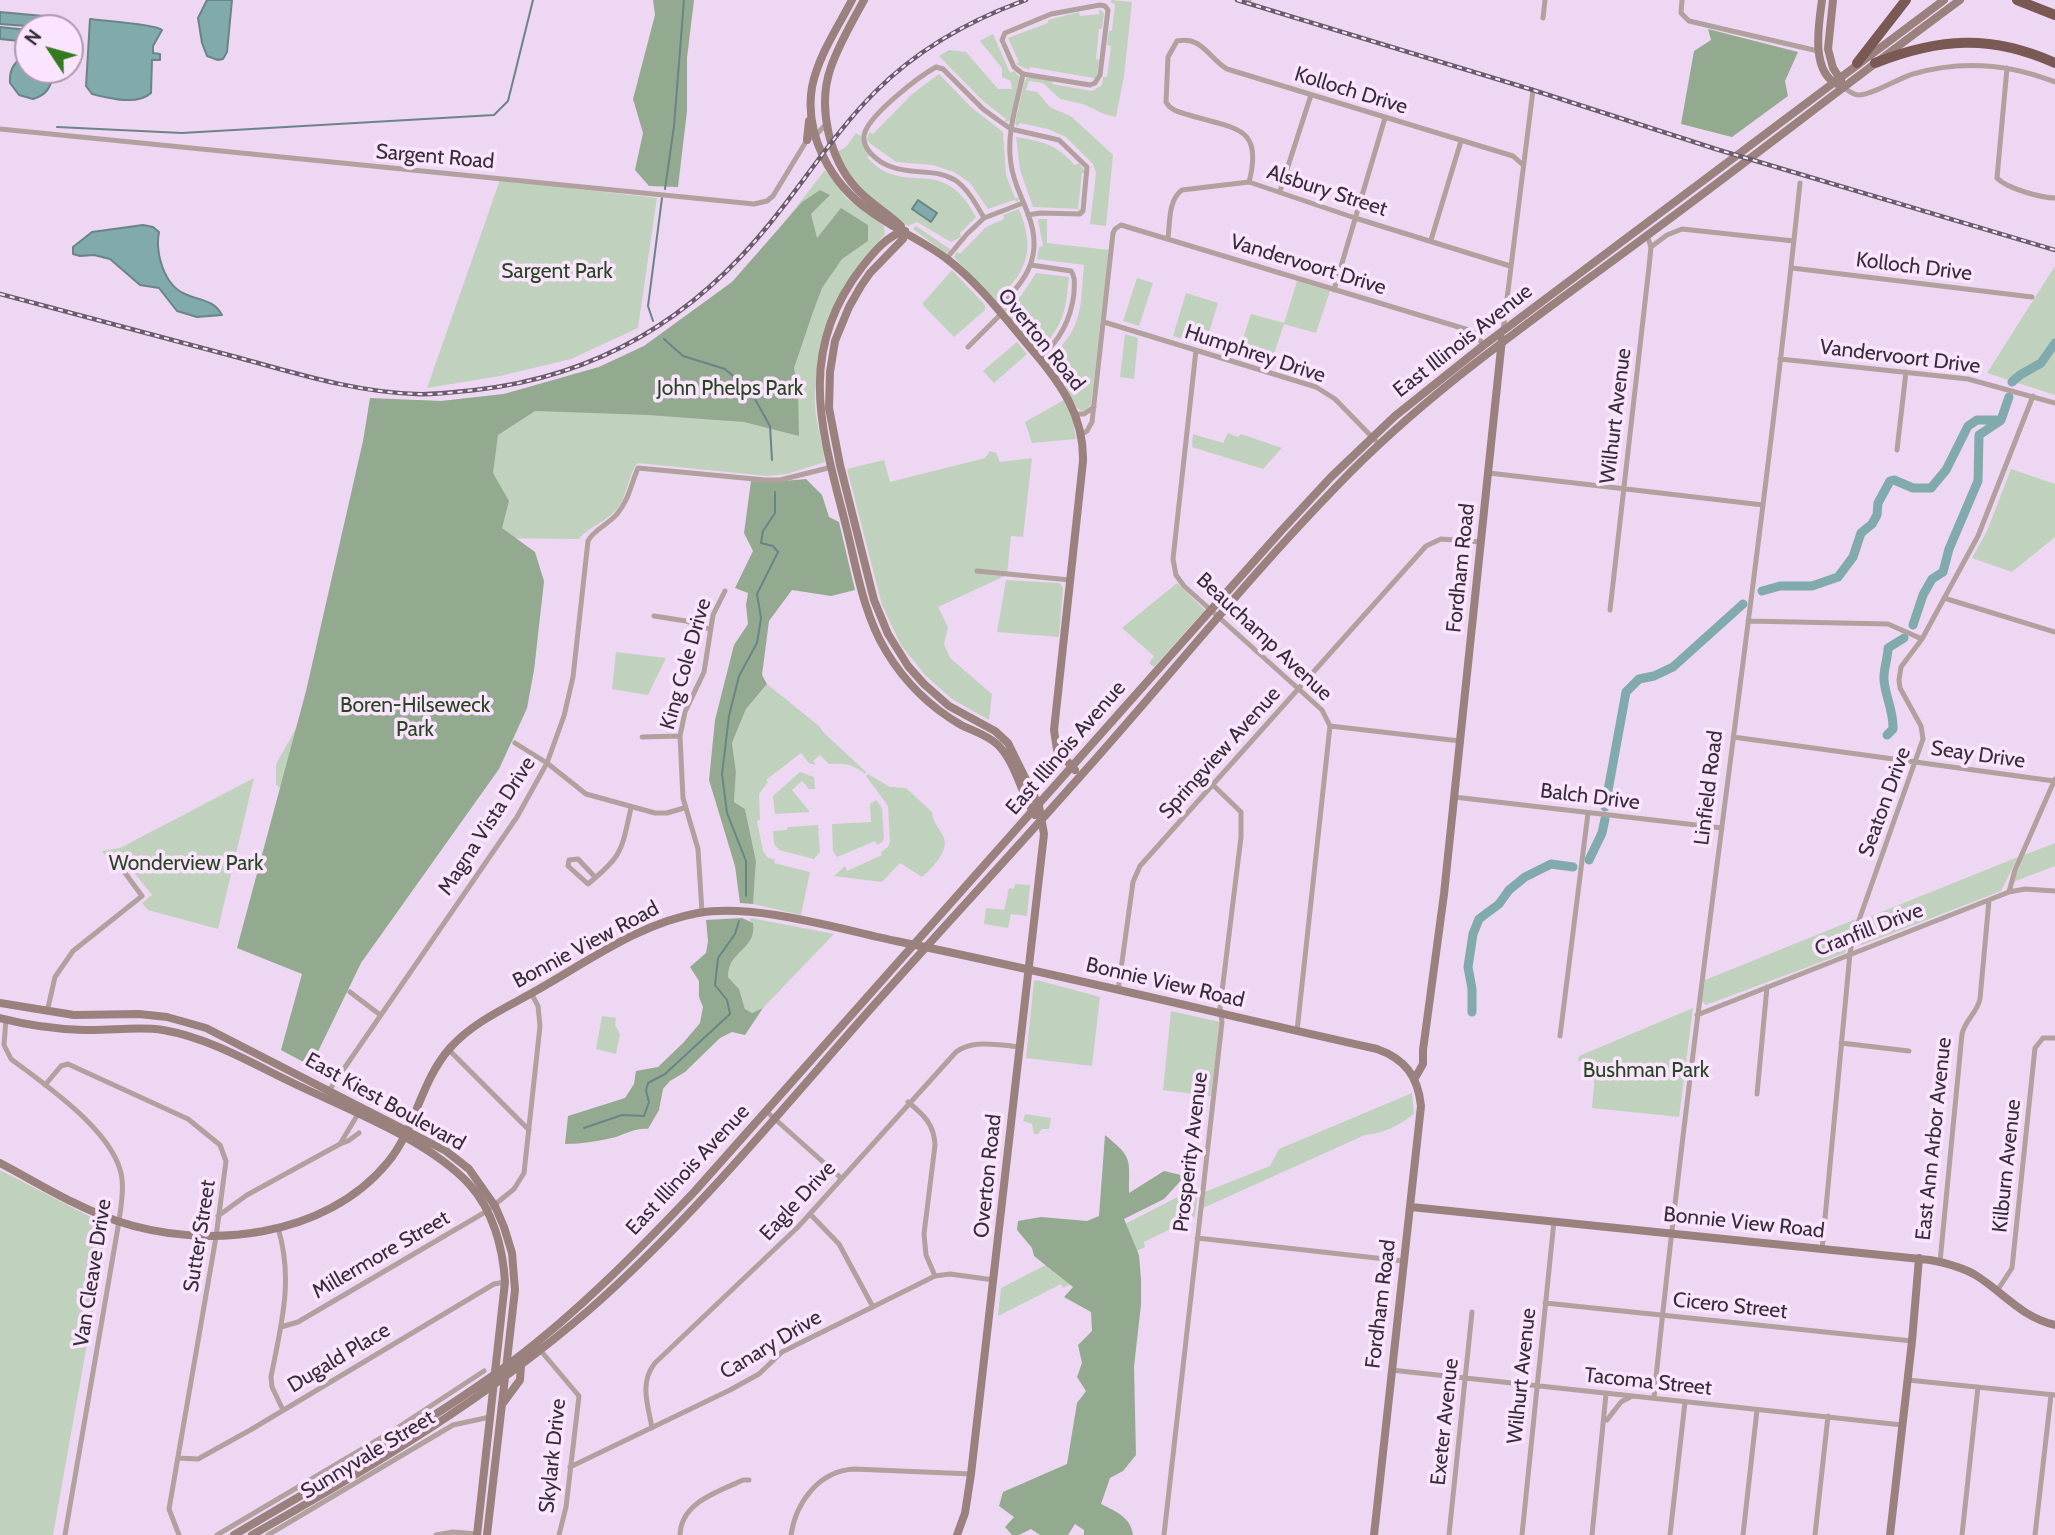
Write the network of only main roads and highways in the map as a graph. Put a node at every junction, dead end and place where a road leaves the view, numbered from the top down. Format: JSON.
{"nodes":[{"id":1,"x":1906,"y":0,"type":"edge"},
{"id":2,"x":2017,"y":0,"type":"edge"},
{"id":3,"x":2055,"y":15,"type":"edge"},
{"id":4,"x":1875,"y":63,"type":"road end"},
{"id":5,"x":2055,"y":63,"type":"edge"},
{"id":6,"x":1857,"y":64,"type":"road end"}],
"edges":[{"from":1,"to":6,"type":"highway"},
{"from":2,"to":3,"type":"highway"},
{"from":4,"to":5,"type":"highway"}]}
